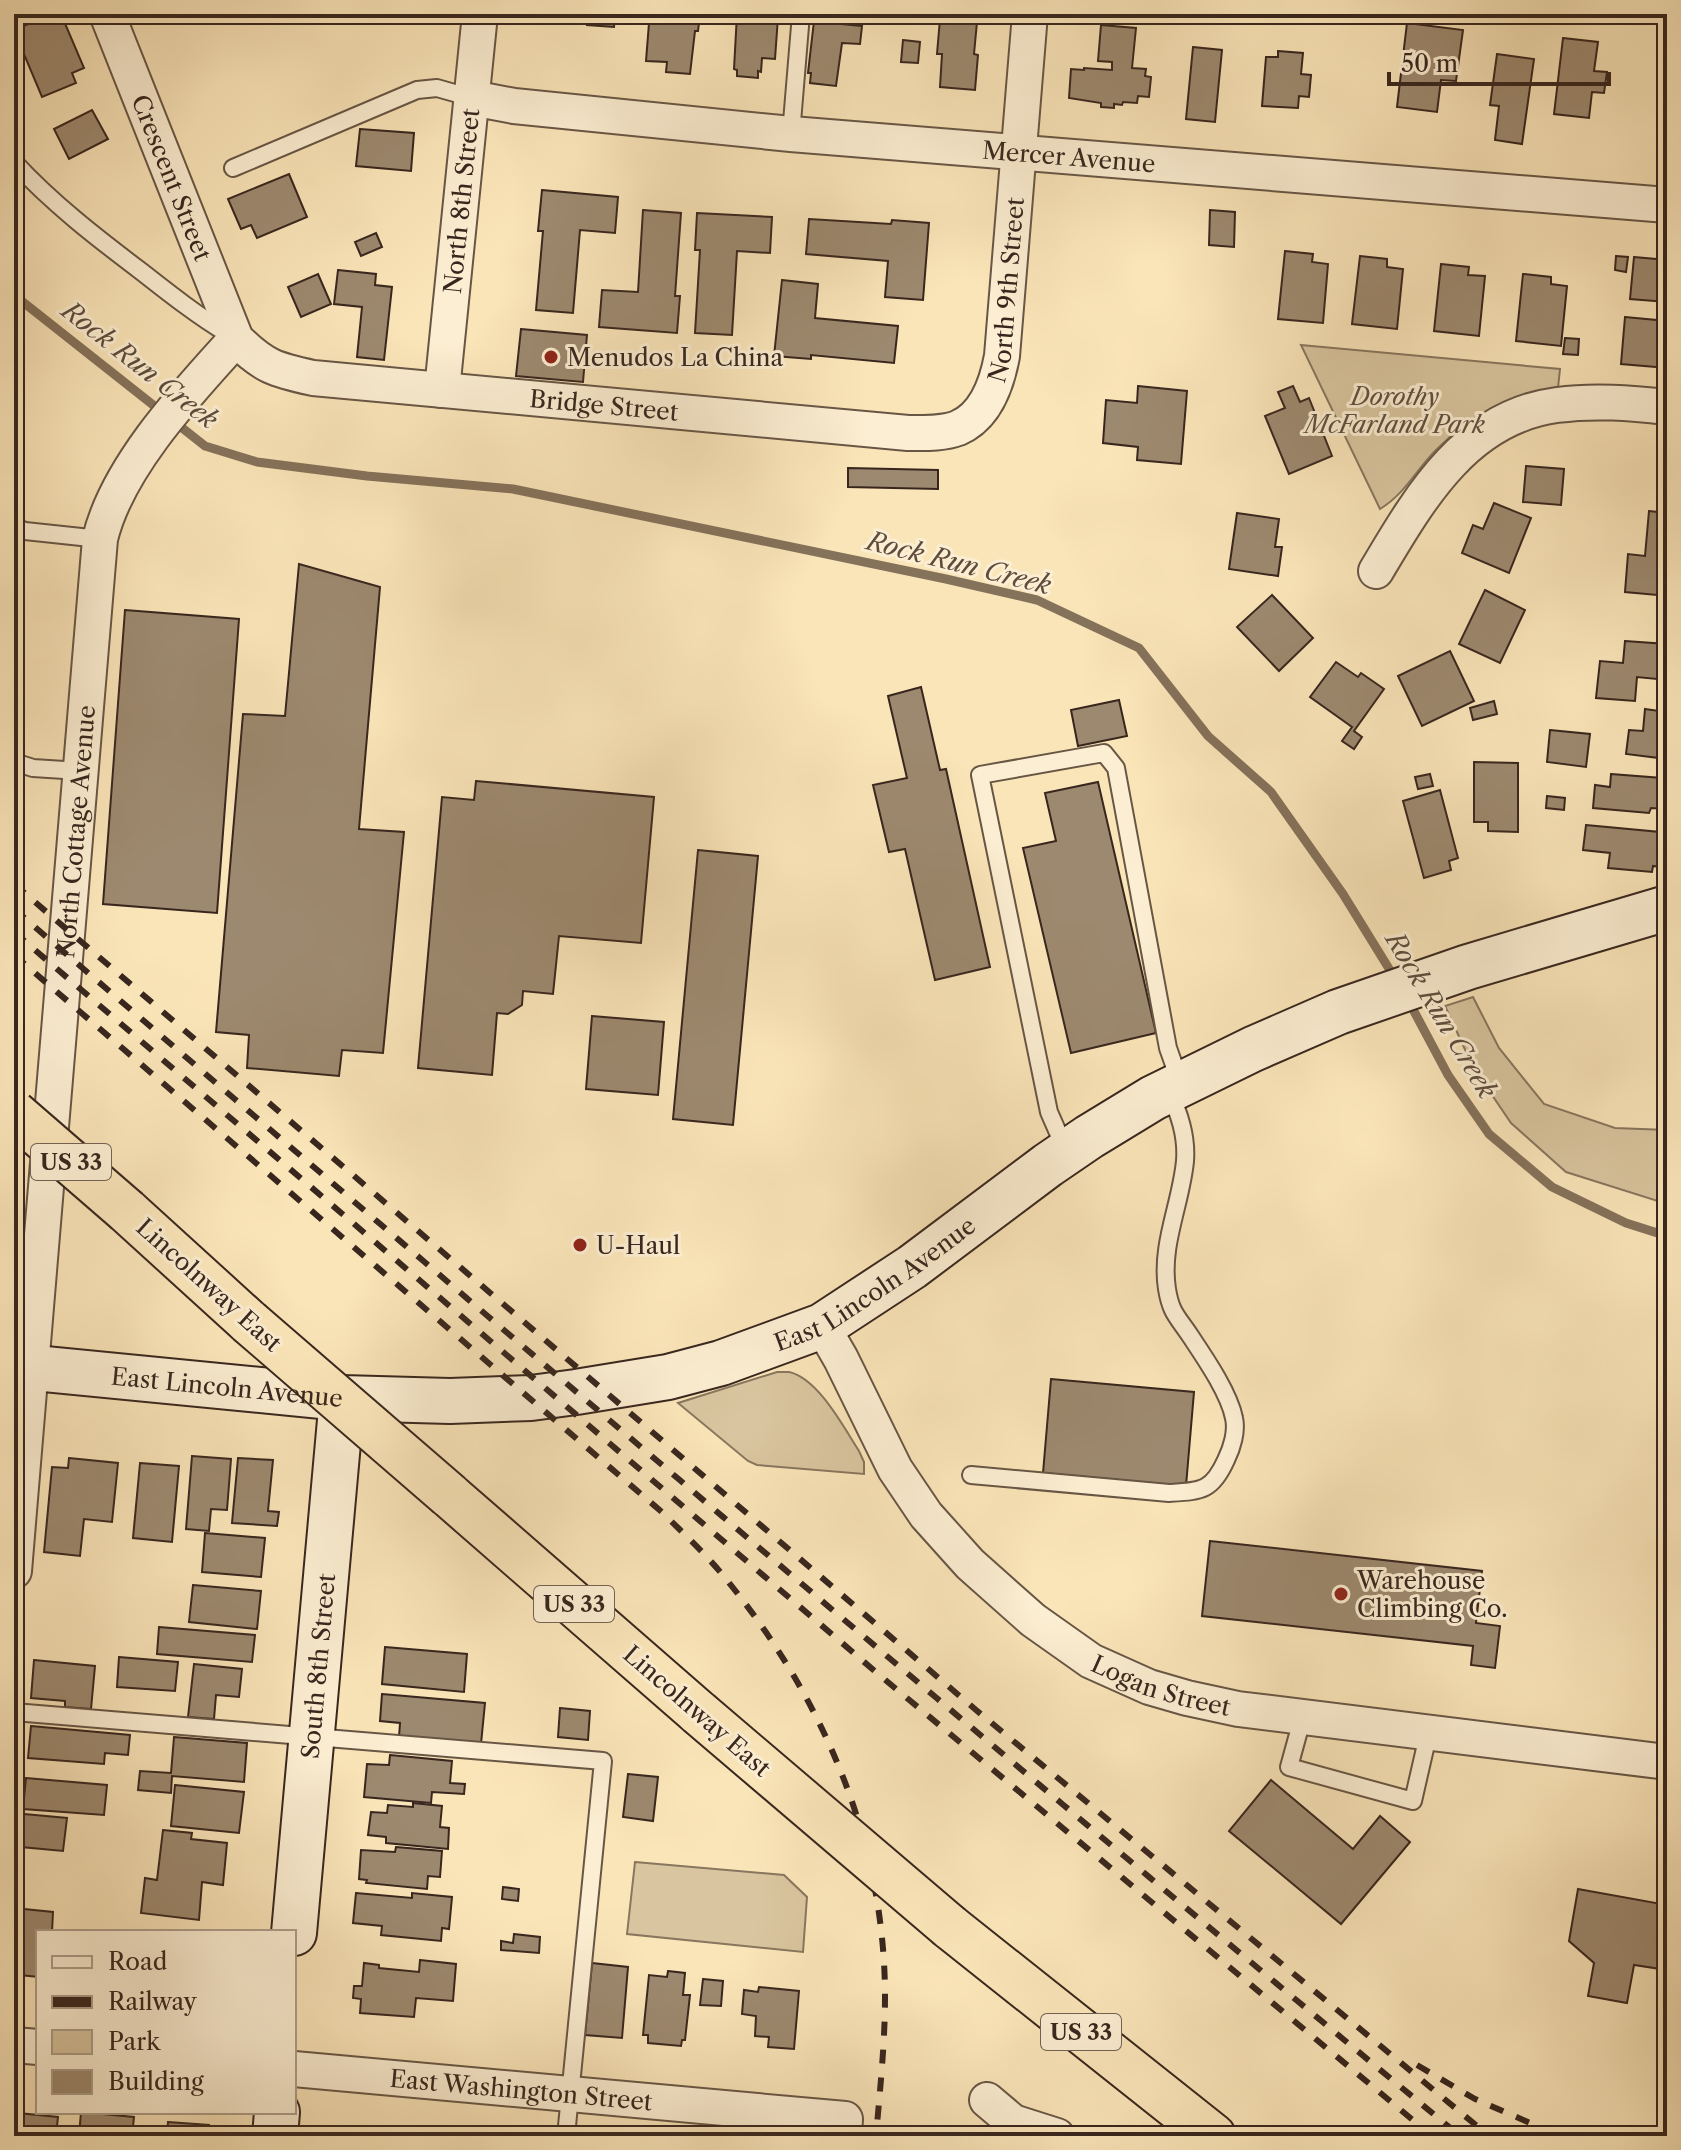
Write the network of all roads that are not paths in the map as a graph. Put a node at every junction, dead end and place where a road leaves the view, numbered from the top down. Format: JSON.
{"nodes":[{"id":1,"x":107,"y":14,"type":"edge"},
{"id":2,"x":480,"y":14,"type":"edge"},
{"id":3,"x":801,"y":14,"type":"edge"},
{"id":4,"x":1030,"y":14,"type":"edge"},
{"id":5,"x":472,"y":98,"type":"junction"},
{"id":6,"x":791,"y":134,"type":"junction"},
{"id":7,"x":1020,"y":152,"type":"junction"},
{"id":8,"x":14,"y":162,"type":"edge"},
{"id":9,"x":233,"y":168,"type":"dead end"},
{"id":10,"x":1667,"y":205,"type":"edge"},
{"id":11,"x":236,"y":339,"type":"junction"},
{"id":12,"x":442,"y":390,"type":"junction"},
{"id":13,"x":1667,"y":407,"type":"edge"},
{"id":14,"x":977,"y":414,"type":"joint"},
{"id":15,"x":14,"y":527,"type":"edge"},
{"id":16,"x":100,"y":539,"type":"junction"},
{"id":17,"x":1376,"y":571,"type":"dead end"},
{"id":18,"x":14,"y":762,"type":"edge"},
{"id":19,"x":80,"y":771,"type":"junction"},
{"id":20,"x":1667,"y":908,"type":"edge"},
{"id":21,"x":1174,"y":1087,"type":"junction"},
{"id":22,"x":14,"y":1113,"type":"edge"},
{"id":23,"x":1066,"y":1152,"type":"junction"},
{"id":24,"x":822,"y":1326,"type":"junction"},
{"id":25,"x":23,"y":1367,"type":"edge"},
{"id":26,"x":342,"y":1398,"type":"junction"},
{"id":27,"x":971,"y":1475,"type":"dead end"},
{"id":28,"x":14,"y":1571,"type":"edge"},
{"id":29,"x":14,"y":1712,"type":"edge"},
{"id":30,"x":1303,"y":1716,"type":"junction"},
{"id":31,"x":1429,"y":1731,"type":"junction"},
{"id":32,"x":313,"y":1738,"type":"junction"},
{"id":33,"x":1667,"y":1762,"type":"edge"},
{"id":34,"x":294,"y":1930,"type":"edge"},
{"id":35,"x":14,"y":2045,"type":"edge"},
{"id":36,"x":36,"y":2047,"type":"edge"},
{"id":37,"x":296,"y":2069,"type":"edge"},
{"id":38,"x":569,"y":2095,"type":"junction"},
{"id":39,"x":987,"y":2100,"type":"dead end"},
{"id":40,"x":277,"y":2114,"type":"edge"},
{"id":41,"x":845,"y":2128,"type":"edge"},
{"id":42,"x":275,"y":2136,"type":"edge"},
{"id":43,"x":566,"y":2136,"type":"edge"},
{"id":44,"x":1057,"y":2136,"type":"edge"},
{"id":45,"x":1213,"y":2136,"type":"edge"}],
"edges":[{"from":1,"to":11,"type":"street","name":"Crescent Street"},
{"from":2,"to":5,"type":"street","name":"North 8th Street"},
{"from":3,"to":6,"type":"lane"},
{"from":4,"to":7,"type":"street","name":"North 9th Street"},
{"from":5,"to":6,"type":"street","name":"Mercer Avenue"},
{"from":5,"to":9,"type":"lane"},
{"from":5,"to":12,"type":"street","name":"North 8th Street"},
{"from":6,"to":7,"type":"street","name":"Mercer Avenue"},
{"from":7,"to":10,"type":"street","name":"Mercer Avenue"},
{"from":7,"to":14,"type":"street","name":"North 9th Street"},
{"from":8,"to":11,"type":"lane"},
{"from":11,"to":12,"type":"street","name":"Bridge Street"},
{"from":11,"to":16,"type":"street","name":"North Cottage Avenue"},
{"from":12,"to":14,"type":"street","name":"Bridge Street"},
{"from":13,"to":17,"type":"street"},
{"from":15,"to":16,"type":"lane"},
{"from":16,"to":19,"type":"street","name":"North Cottage Avenue"},
{"from":18,"to":19,"type":"lane"},
{"from":19,"to":25,"type":"street","name":"North Cottage Avenue"},
{"from":20,"to":21,"type":"main road","name":"East Lincoln Avenue"},
{"from":21,"to":23,"type":"main road","name":"East Lincoln Avenue"},
{"from":21,"to":23,"type":"lane"},
{"from":21,"to":27,"type":"lane"},
{"from":22,"to":45,"type":"highway","name":"Lincolnway East","number":"US 33","bridge":true},
{"from":23,"to":24,"type":"main road","name":"East Lincoln Avenue"},
{"from":24,"to":26,"type":"main road","name":"East Lincoln Avenue"},
{"from":24,"to":30,"type":"street","name":"Logan Street"},
{"from":25,"to":26,"type":"main road","name":"East Lincoln Avenue"},
{"from":25,"to":28,"type":"street","name":"North Cottage Avenue"},
{"from":26,"to":32,"type":"main road","name":"South 8th Street"},
{"from":29,"to":32,"type":"lane"},
{"from":30,"to":31,"type":"street","name":"Logan Street"},
{"from":30,"to":31,"type":"lane"},
{"from":31,"to":33,"type":"street","name":"Logan Street"},
{"from":32,"to":34,"type":"main road","name":"South 8th Street"},
{"from":32,"to":38,"type":"lane"},
{"from":35,"to":36,"type":"street"},
{"from":37,"to":38,"type":"street","name":"East Washington Street"},
{"from":38,"to":41,"type":"street","name":"East Washington Street"},
{"from":38,"to":43,"type":"lane"},
{"from":39,"to":44,"type":"street"},
{"from":40,"to":42,"type":"main road"}]}
